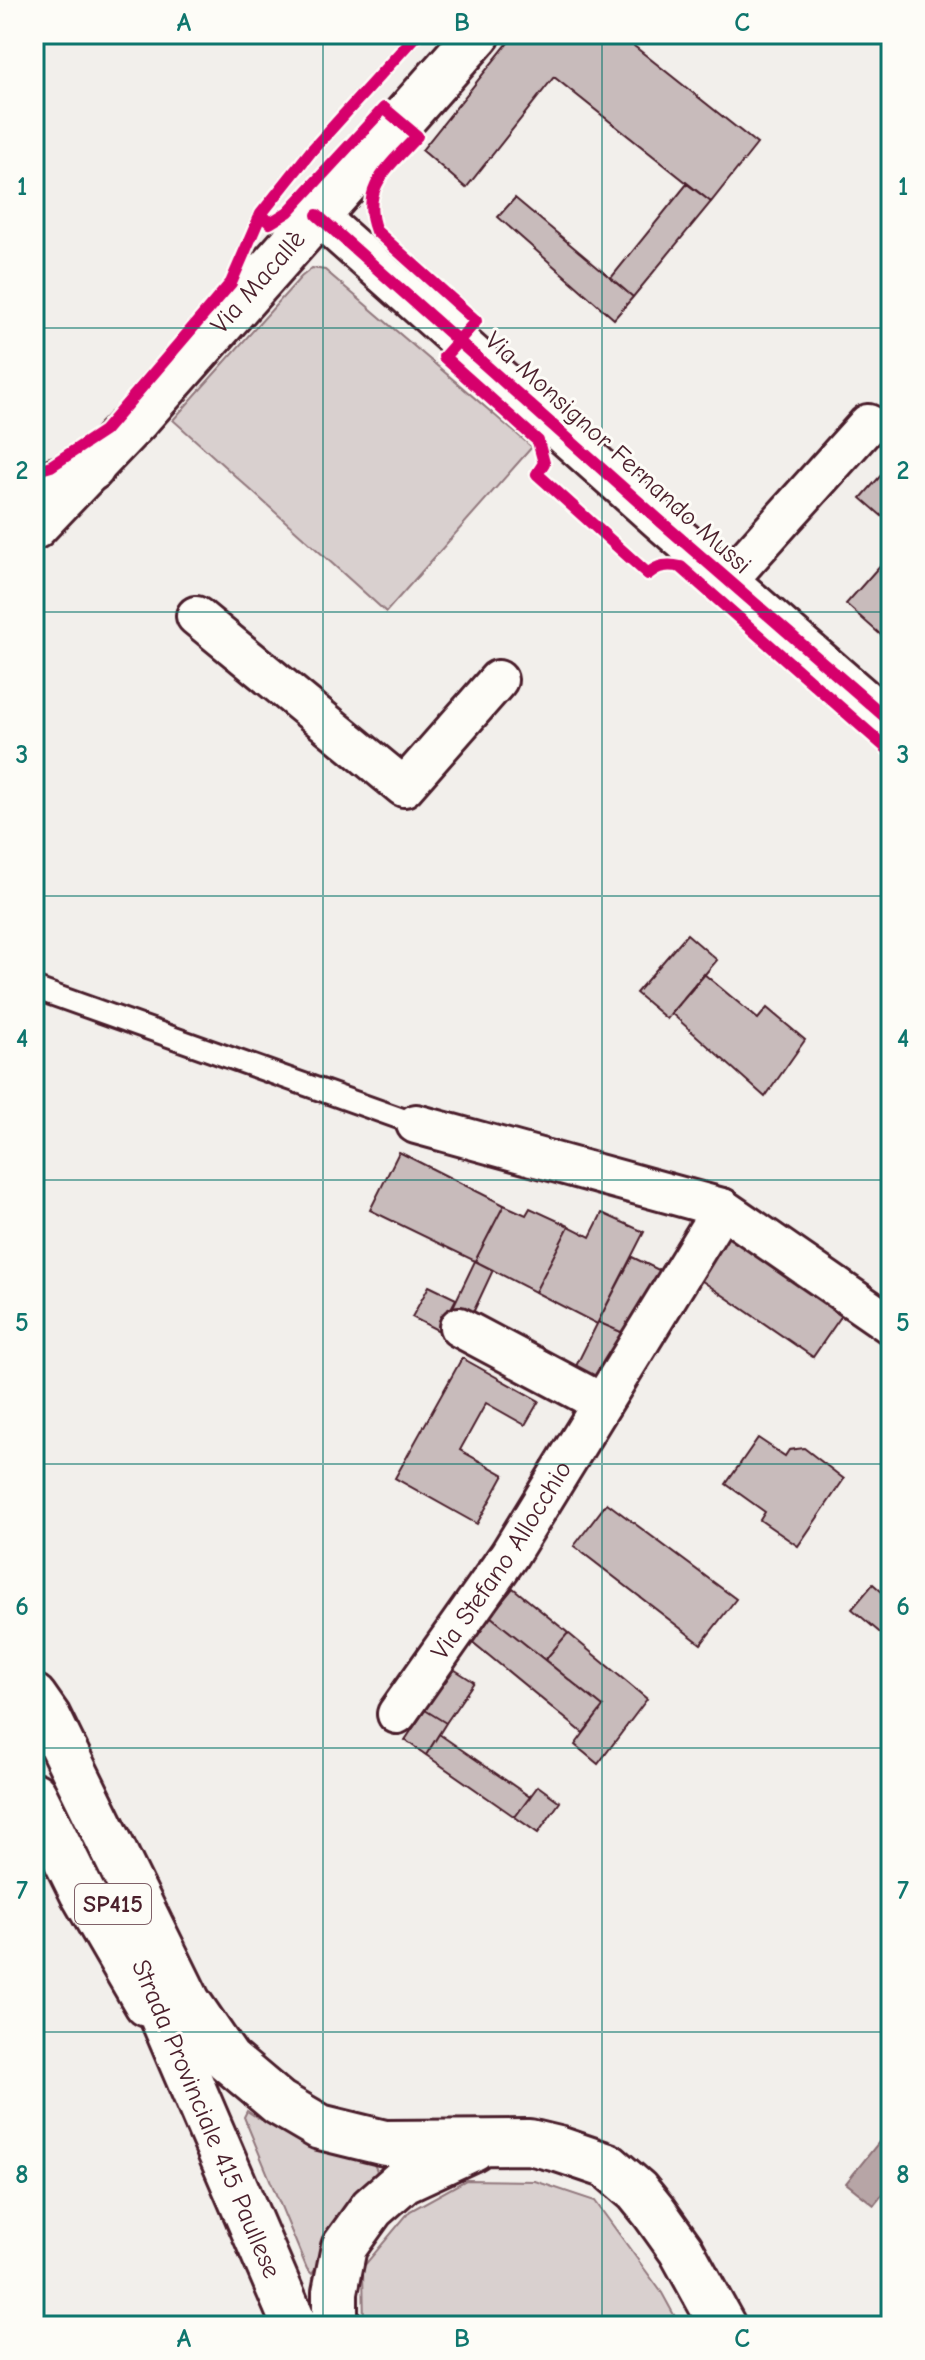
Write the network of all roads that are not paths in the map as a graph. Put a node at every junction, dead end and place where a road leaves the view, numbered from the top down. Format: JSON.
{"nodes":[{"id":1,"x":478,"y":34,"type":"edge"},
{"id":2,"x":317,"y":215,"type":"junction"},
{"id":3,"x":868,"y":424,"type":"dead end"},
{"id":4,"x":92,"y":468,"type":"junction"},
{"id":5,"x":34,"y":488,"type":"edge"},
{"id":6,"x":34,"y":527,"type":"edge"},
{"id":7,"x":728,"y":580,"type":"junction"},
{"id":8,"x":196,"y":616,"type":"dead end"},
{"id":9,"x":498,"y":680,"type":"dead end"},
{"id":10,"x":891,"y":722,"type":"edge"},
{"id":11,"x":34,"y":988,"type":"edge"},
{"id":12,"x":416,"y":1124,"type":"joint"},
{"id":13,"x":722,"y":1208,"type":"junction"},
{"id":14,"x":889,"y":1319,"type":"edge"},
{"id":15,"x":459,"y":1327,"type":"dead end"},
{"id":16,"x":602,"y":1403,"type":"junction"},
{"id":17,"x":34,"y":1697,"type":"edge"},
{"id":18,"x":397,"y":1714,"type":"dead end"},
{"id":19,"x":34,"y":1739,"type":"edge"},
{"id":20,"x":34,"y":1795,"type":"edge"},
{"id":21,"x":188,"y":2072,"type":"junction"},
{"id":22,"x":486,"y":2143,"type":"junction"},
{"id":23,"x":295,"y":2326,"type":"edge"},
{"id":24,"x":335,"y":2326,"type":"edge"},
{"id":25,"x":723,"y":2326,"type":"edge"}],
"edges":[{"from":1,"to":2,"type":"main road","name":"Via Macallè"},
{"from":2,"to":4,"type":"main road","name":"Via Macallè"},
{"from":2,"to":7,"type":"street","name":"Via Monsignor Fernando Mussi"},
{"from":3,"to":7,"type":"street"},
{"from":4,"to":5,"type":"main road"},
{"from":4,"to":6,"type":"main road","name":"Via Macallè"},
{"from":7,"to":10,"type":"street","name":"Via Monsignor Fernando Mussi"},
{"from":8,"to":9,"type":"street"},
{"from":11,"to":12,"type":"lane"},
{"from":12,"to":13,"type":"street"},
{"from":13,"to":14,"type":"street"},
{"from":13,"to":16,"type":"street","name":"Via Stefano Allocchio"},
{"from":15,"to":16,"type":"street"},
{"from":16,"to":18,"type":"street","name":"Via Stefano Allocchio"},
{"from":17,"to":22,"type":"main road"},
{"from":19,"to":21,"type":"main road","name":"Strada Provinciale 415 Paullese","number":"SP415"},
{"from":20,"to":21,"type":"main road"},
{"from":21,"to":23,"type":"main road","name":"Strada Provinciale 415 Paullese","number":"SP415"},
{"from":22,"to":24,"type":"main road"},
{"from":22,"to":25,"type":"main road"}]}
